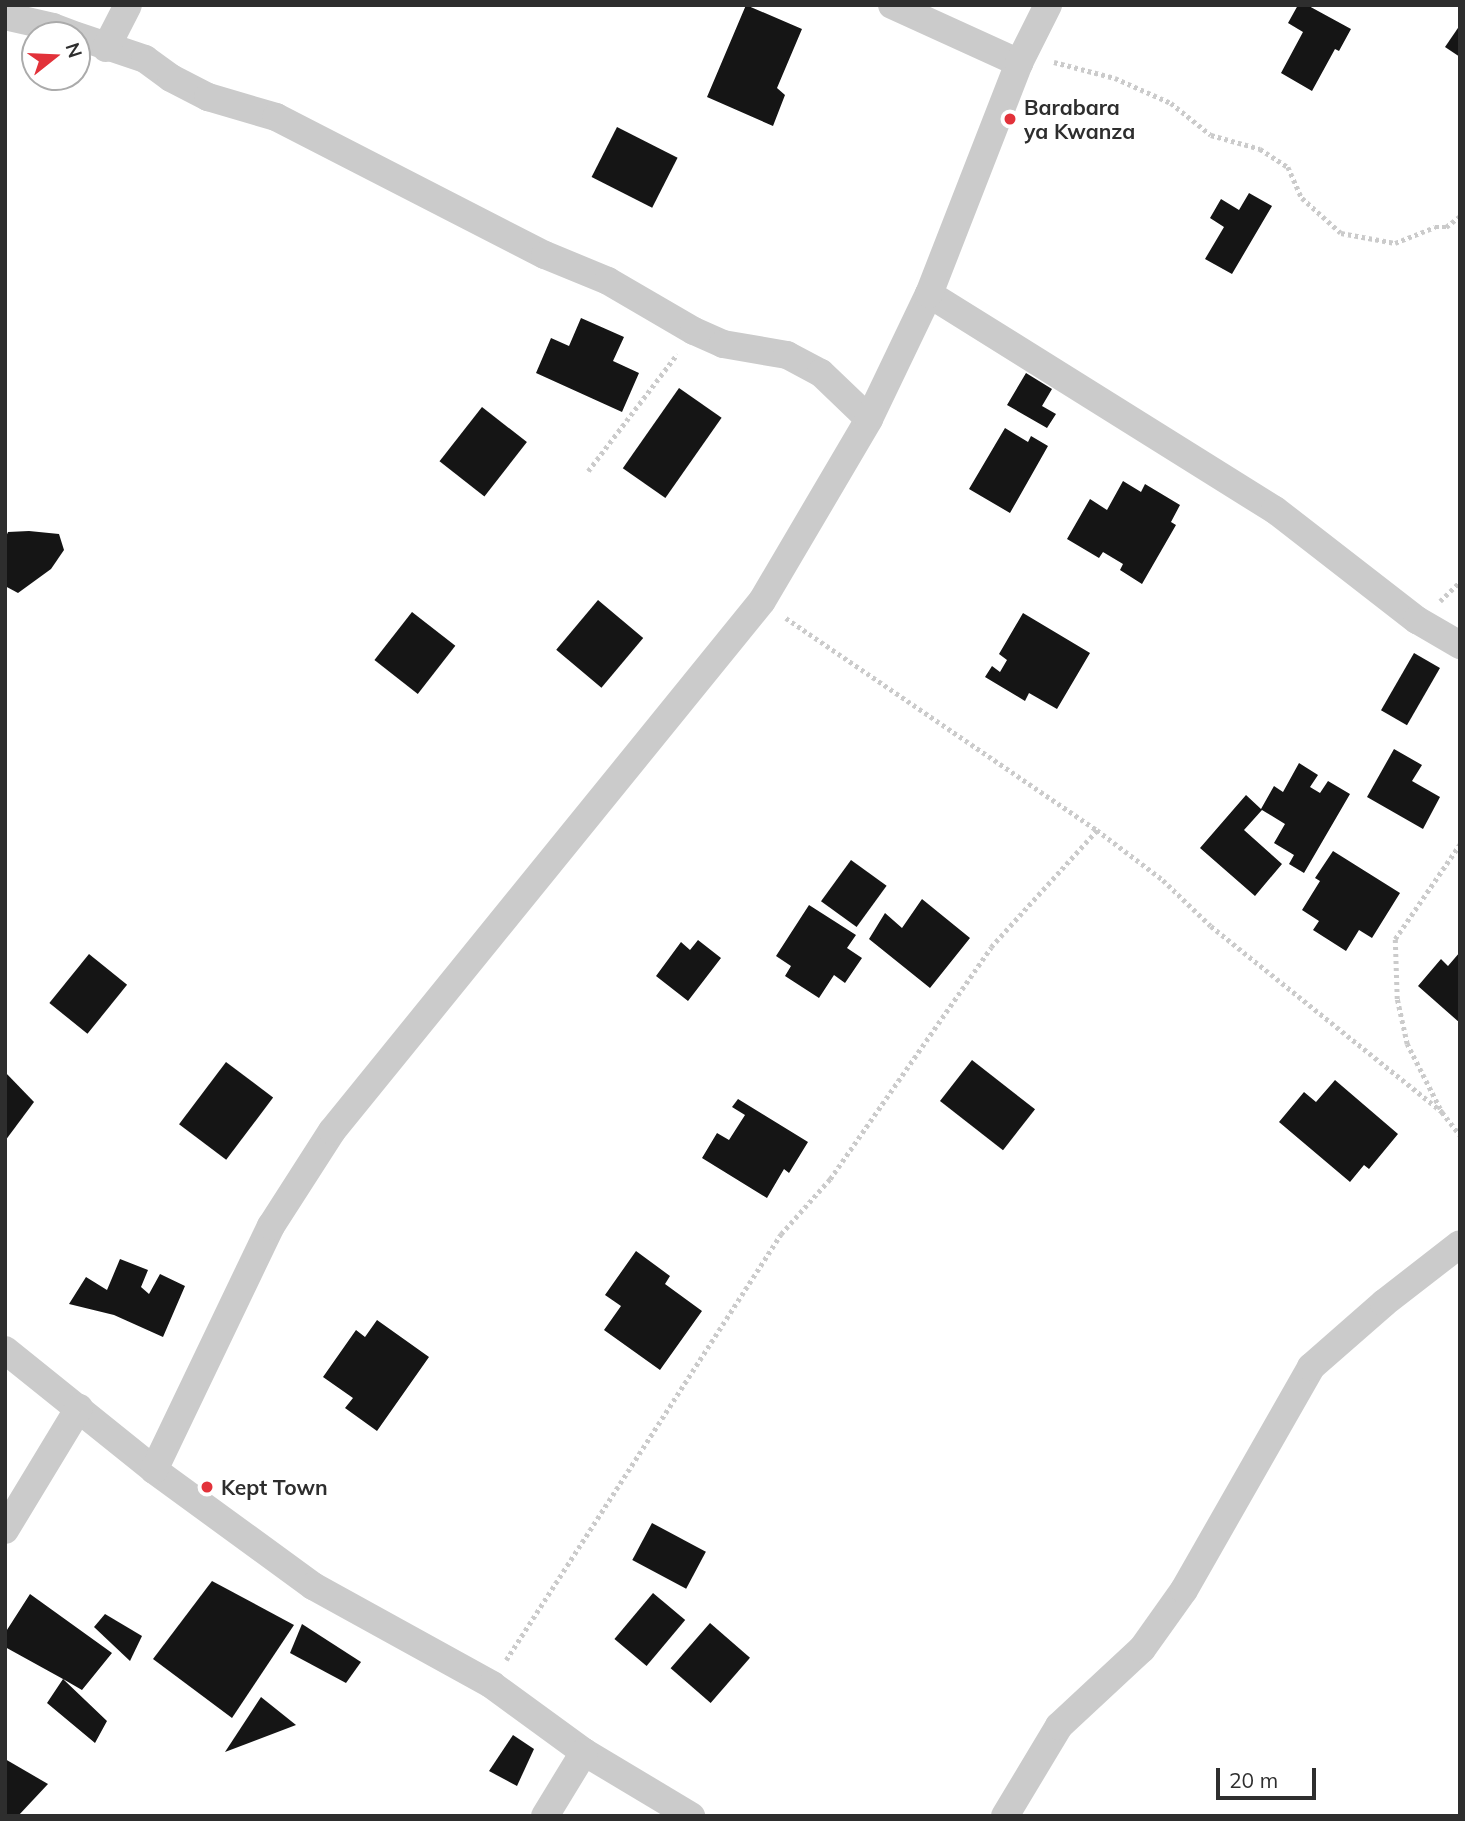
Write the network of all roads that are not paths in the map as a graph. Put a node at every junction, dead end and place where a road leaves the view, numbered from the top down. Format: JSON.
{"nodes":[{"id":1,"x":128,"y":5,"type":"edge"},
{"id":2,"x":892,"y":5,"type":"edge"},
{"id":3,"x":1048,"y":5,"type":"edge"},
{"id":4,"x":5,"y":16,"type":"edge"},
{"id":5,"x":27,"y":21,"type":"edge"},
{"id":6,"x":91,"y":42,"type":"edge"},
{"id":7,"x":106,"y":48,"type":"junction"},
{"id":8,"x":1023,"y":58,"type":"junction"},
{"id":9,"x":929,"y":294,"type":"junction"},
{"id":10,"x":869,"y":419,"type":"junction"},
{"id":11,"x":1460,"y":645,"type":"edge"},
{"id":12,"x":1460,"y":1244,"type":"edge"},
{"id":13,"x":5,"y":1350,"type":"edge"},
{"id":14,"x":79,"y":1408,"type":"junction"},
{"id":15,"x":154,"y":1470,"type":"junction"},
{"id":16,"x":5,"y":1530,"type":"edge"},
{"id":17,"x":584,"y":1752,"type":"junction"},
{"id":18,"x":545,"y":1816,"type":"edge"},
{"id":19,"x":691,"y":1816,"type":"edge"},
{"id":20,"x":1005,"y":1816,"type":"edge"}],
"edges":[{"from":1,"to":7,"type":"street"},
{"from":2,"to":8,"type":"street"},
{"from":3,"to":8,"type":"street"},
{"from":4,"to":5,"type":"street"},
{"from":6,"to":7,"type":"street"},
{"from":7,"to":10,"type":"street"},
{"from":8,"to":9,"type":"street"},
{"from":9,"to":10,"type":"street"},
{"from":9,"to":11,"type":"street"},
{"from":10,"to":15,"type":"street"},
{"from":12,"to":20,"type":"street"},
{"from":13,"to":14,"type":"street"},
{"from":14,"to":15,"type":"street"},
{"from":14,"to":16,"type":"street"},
{"from":15,"to":17,"type":"street"},
{"from":17,"to":18,"type":"street"},
{"from":17,"to":19,"type":"street"}]}
